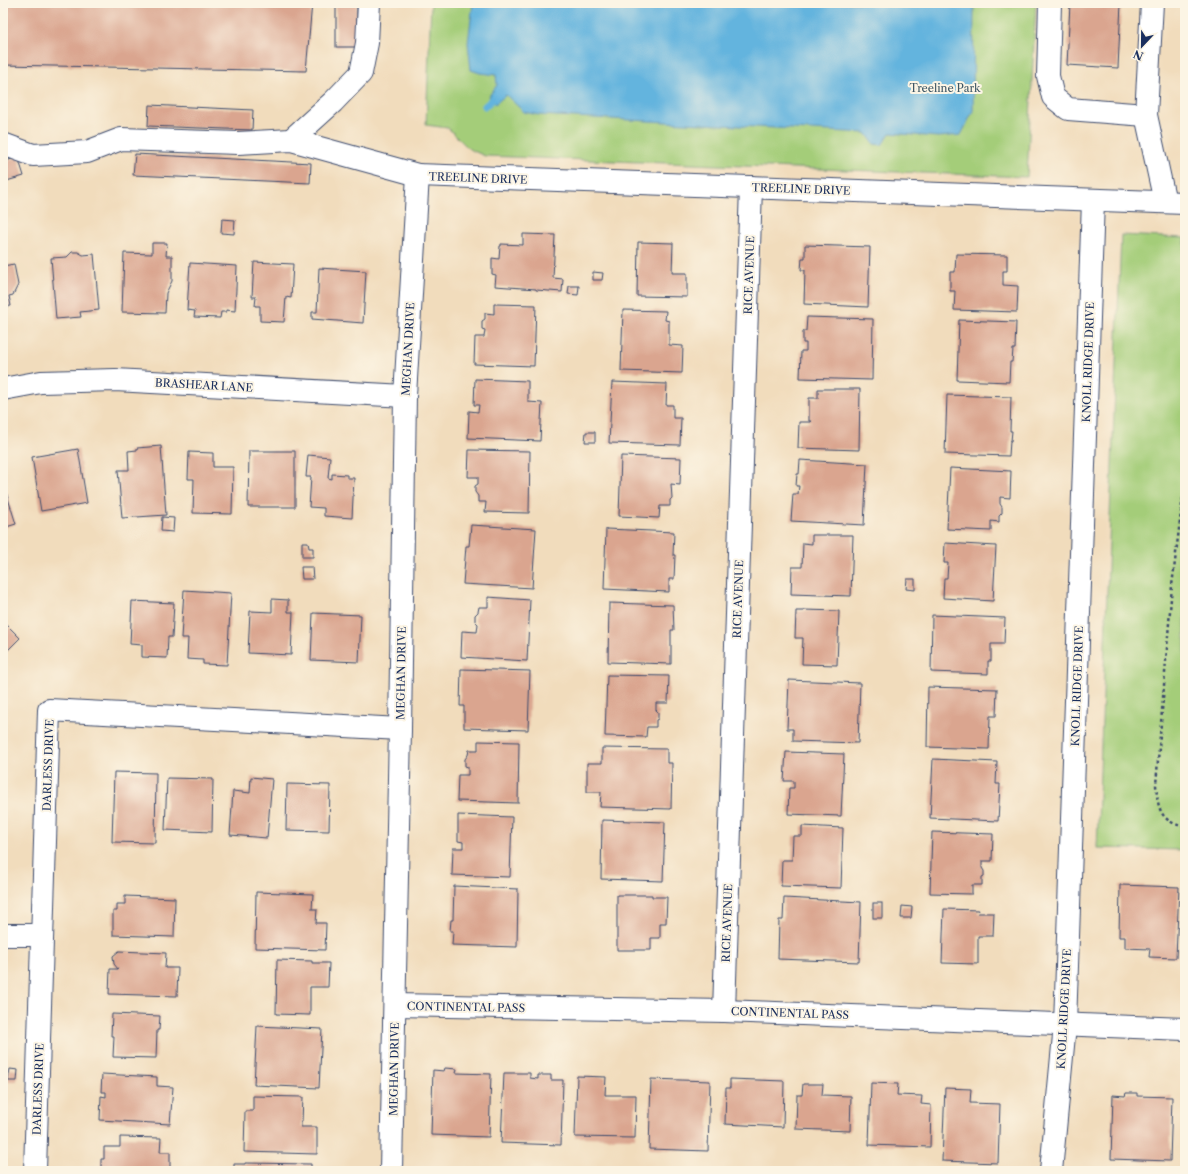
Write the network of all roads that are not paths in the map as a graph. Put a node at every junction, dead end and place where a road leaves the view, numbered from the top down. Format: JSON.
{"nodes":[{"id":1,"x":369,"y":3,"type":"edge"},
{"id":2,"x":1050,"y":3,"type":"edge"},
{"id":3,"x":1152,"y":3,"type":"edge"},
{"id":4,"x":1146,"y":115,"type":"junction"},
{"id":5,"x":291,"y":140,"type":"junction"},
{"id":6,"x":3,"y":144,"type":"edge"},
{"id":7,"x":418,"y":175,"type":"junction"},
{"id":8,"x":752,"y":188,"type":"junction"},
{"id":9,"x":1093,"y":200,"type":"junction"},
{"id":10,"x":1175,"y":203,"type":"edge"},
{"id":11,"x":3,"y":389,"type":"edge"},
{"id":12,"x":405,"y":396,"type":"junction"},
{"id":13,"x":400,"y":729,"type":"junction"},
{"id":14,"x":3,"y":935,"type":"edge"},
{"id":15,"x":42,"y":936,"type":"junction"},
{"id":16,"x":395,"y":1005,"type":"junction"},
{"id":17,"x":724,"y":1011,"type":"junction"},
{"id":18,"x":1065,"y":1025,"type":"junction"},
{"id":19,"x":1185,"y":1029,"type":"edge"},
{"id":20,"x":35,"y":1171,"type":"edge"},
{"id":21,"x":391,"y":1171,"type":"edge"},
{"id":22,"x":1051,"y":1171,"type":"edge"}],
"edges":[{"from":1,"to":5,"type":"street"},
{"from":2,"to":4,"type":"street"},
{"from":3,"to":4,"type":"street"},
{"from":4,"to":10,"type":"street"},
{"from":5,"to":6,"type":"street","name":"TREELINE DRIVE"},
{"from":5,"to":7,"type":"street","name":"TREELINE DRIVE"},
{"from":7,"to":8,"type":"street","name":"TREELINE DRIVE"},
{"from":7,"to":12,"type":"street","name":"MEGHAN DRIVE"},
{"from":8,"to":9,"type":"street","name":"TREELINE DRIVE"},
{"from":8,"to":17,"type":"street","name":"RICE AVENUE"},
{"from":9,"to":10,"type":"street","name":"TREELINE DRIVE"},
{"from":9,"to":18,"type":"street","name":"KNOLL RIDGE DRIVE"},
{"from":11,"to":12,"type":"street","name":"BRASHEAR LANE"},
{"from":12,"to":13,"type":"street","name":"MEGHAN DRIVE"},
{"from":13,"to":15,"type":"street","name":"DARLESS DRIVE"},
{"from":13,"to":16,"type":"street","name":"MEGHAN DRIVE"},
{"from":14,"to":15,"type":"street"},
{"from":15,"to":20,"type":"street","name":"DARLESS DRIVE"},
{"from":16,"to":17,"type":"street","name":"CONTINENTAL PASS"},
{"from":16,"to":21,"type":"street","name":"MEGHAN DRIVE"},
{"from":17,"to":18,"type":"street","name":"CONTINENTAL PASS"},
{"from":18,"to":19,"type":"street","name":"CONTINENTAL PASS"},
{"from":18,"to":22,"type":"street","name":"KNOLL RIDGE DRIVE"}]}
